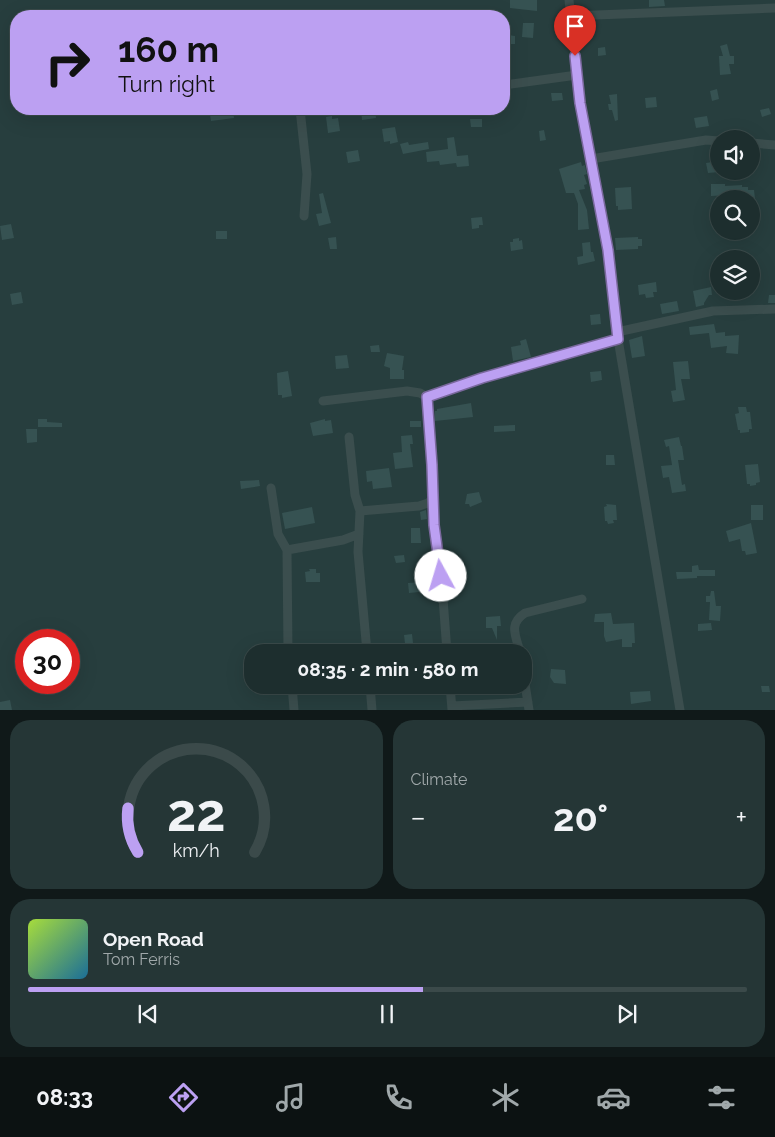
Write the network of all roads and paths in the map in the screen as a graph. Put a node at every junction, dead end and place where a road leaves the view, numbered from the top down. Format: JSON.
{"nodes":[{"id":1,"x":569,"y":0,"type":"edge"},
{"id":2,"x":775,"y":8,"type":"edge"},
{"id":3,"x":570,"y":16,"type":"junction"},
{"id":4,"x":577,"y":75,"type":"junction"},
{"id":5,"x":510,"y":84,"type":"edge"},
{"id":6,"x":301,"y":115,"type":"edge"},
{"id":7,"x":710,"y":140,"type":"edge"},
{"id":8,"x":760,"y":144,"type":"edge"},
{"id":9,"x":775,"y":145,"type":"edge"},
{"id":10,"x":591,"y":159,"type":"junction"},
{"id":11,"x":304,"y":216,"type":"dead end"},
{"id":12,"x":775,"y":309,"type":"edge"},
{"id":13,"x":617,"y":336,"type":"junction"},
{"id":14,"x":427,"y":397,"type":"junction"},
{"id":15,"x":323,"y":401,"type":"dead end"},
{"id":16,"x":348,"y":437,"type":"dead end"},
{"id":17,"x":271,"y":488,"type":"dead end"},
{"id":18,"x":434,"y":498,"type":"junction"},
{"id":19,"x":360,"y":511,"type":"junction"},
{"id":20,"x":359,"y":534,"type":"junction"},
{"id":21,"x":287,"y":550,"type":"junction"},
{"id":22,"x":582,"y":599,"type":"dead end"},
{"id":23,"x":288,"y":644,"type":"edge"},
{"id":24,"x":365,"y":644,"type":"edge"},
{"id":25,"x":446,"y":644,"type":"edge"},
{"id":26,"x":518,"y":644,"type":"edge"},
{"id":27,"x":293,"y":694,"type":"edge"},
{"id":28,"x":371,"y":694,"type":"edge"},
{"id":29,"x":451,"y":694,"type":"edge"},
{"id":30,"x":529,"y":706,"type":"edge"},
{"id":31,"x":452,"y":708,"type":"edge"},
{"id":32,"x":294,"y":710,"type":"edge"},
{"id":33,"x":372,"y":710,"type":"edge"},
{"id":34,"x":680,"y":710,"type":"edge"}],
"edges":[{"from":1,"to":3,"type":"street"},
{"from":2,"to":3,"type":"street"},
{"from":3,"to":4,"type":"street"},
{"from":4,"to":5,"type":"street"},
{"from":4,"to":10,"type":"street"},
{"from":6,"to":11,"type":"street"},
{"from":7,"to":10,"type":"street"},
{"from":8,"to":9,"type":"street"},
{"from":10,"to":13,"type":"street"},
{"from":12,"to":13,"type":"street"},
{"from":13,"to":14,"type":"street"},
{"from":13,"to":34,"type":"street"},
{"from":14,"to":15,"type":"street"},
{"from":14,"to":18,"type":"street"},
{"from":16,"to":19,"type":"street"},
{"from":17,"to":21,"type":"street"},
{"from":18,"to":19,"type":"street"},
{"from":18,"to":25,"type":"street"},
{"from":19,"to":20,"type":"street"},
{"from":20,"to":21,"type":"street"},
{"from":20,"to":24,"type":"street"},
{"from":21,"to":23,"type":"street"},
{"from":22,"to":26,"type":"street"},
{"from":27,"to":32,"type":"street"},
{"from":28,"to":33,"type":"street"},
{"from":29,"to":31,"type":"street"},
{"from":30,"to":31,"type":"street"}]}
